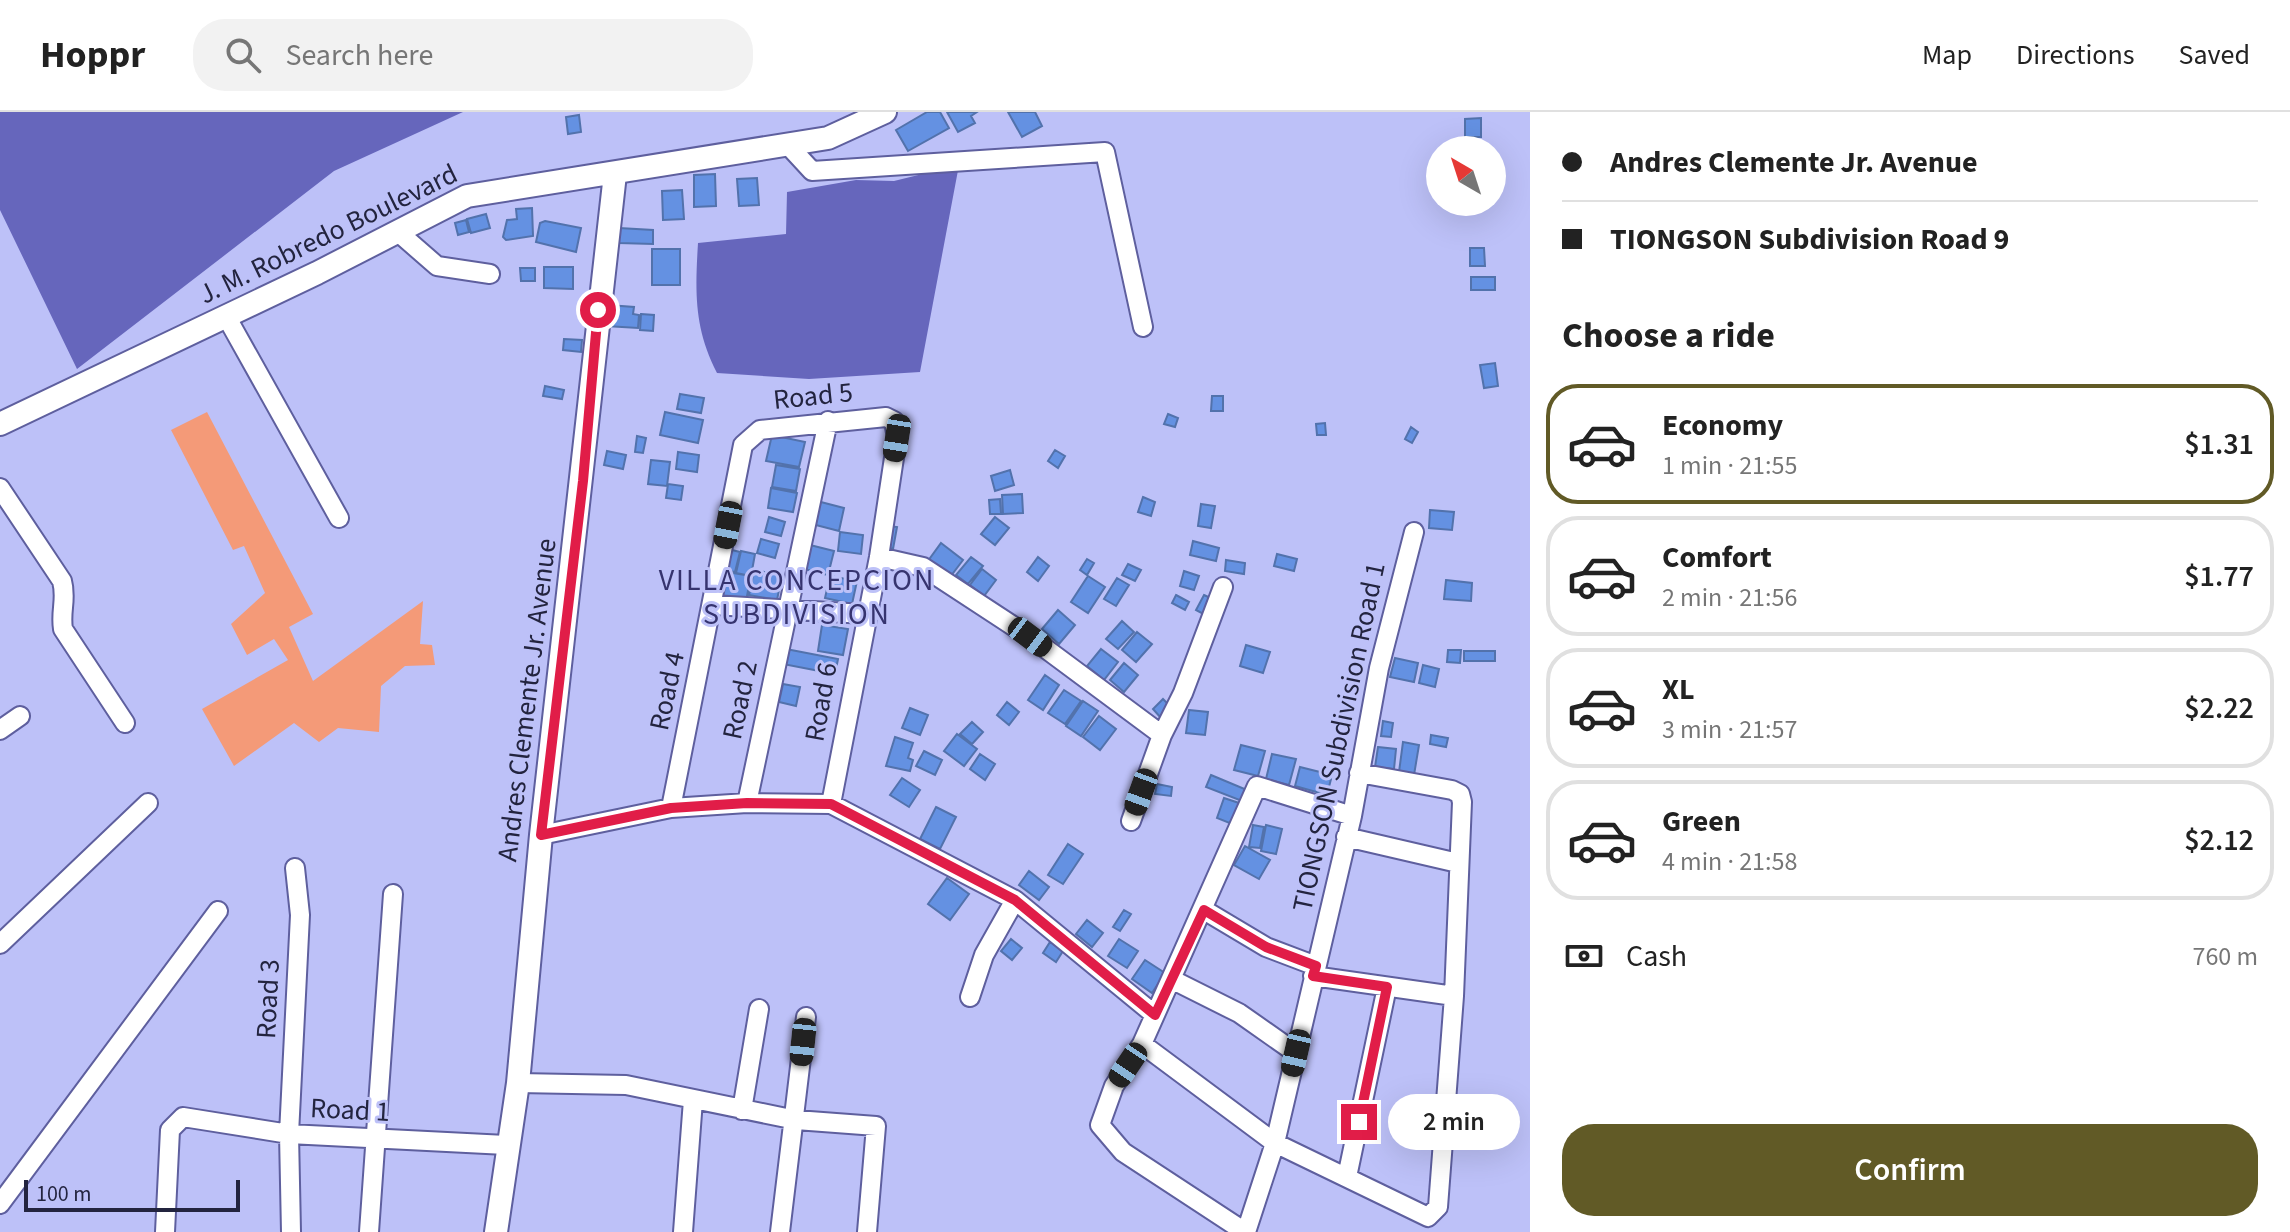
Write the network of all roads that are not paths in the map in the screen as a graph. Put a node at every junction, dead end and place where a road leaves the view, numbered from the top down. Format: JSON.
{"nodes":[{"id":1,"x":885,"y":112,"type":"edge"},
{"id":2,"x":788,"y":145,"type":"junction"},
{"id":3,"x":615,"y":174,"type":"junction"},
{"id":4,"x":398,"y":232,"type":"junction"},
{"id":5,"x":490,"y":274,"type":"dead end"},
{"id":6,"x":226,"y":316,"type":"junction"},
{"id":7,"x":1143,"y":327,"type":"dead end"},
{"id":8,"x":828,"y":421,"type":"junction"},
{"id":9,"x":894,"y":421,"type":"joint"},
{"id":10,"x":0,"y":424,"type":"edge"},
{"id":11,"x":743,"y":445,"type":"joint"},
{"id":12,"x":0,"y":488,"type":"edge"},
{"id":13,"x":339,"y":518,"type":"dead end"},
{"id":14,"x":1414,"y":532,"type":"dead end"},
{"id":15,"x":879,"y":557,"type":"junction"},
{"id":16,"x":1223,"y":587,"type":"dead end"},
{"id":17,"x":713,"y":605,"type":"junction"},
{"id":18,"x":788,"y":609,"type":"junction"},
{"id":19,"x":865,"y":614,"type":"junction"},
{"id":20,"x":20,"y":716,"type":"dead end"},
{"id":21,"x":125,"y":723,"type":"dead end"},
{"id":22,"x":0,"y":730,"type":"edge"},
{"id":23,"x":1162,"y":735,"type":"junction"},
{"id":24,"x":1359,"y":773,"type":"junction"},
{"id":25,"x":148,"y":803,"type":"dead end"},
{"id":26,"x":747,"y":803,"type":"junction"},
{"id":27,"x":831,"y":804,"type":"junction"},
{"id":28,"x":671,"y":808,"type":"junction"},
{"id":29,"x":1352,"y":816,"type":"junction"},
{"id":30,"x":1131,"y":821,"type":"dead end"},
{"id":31,"x":541,"y":835,"type":"junction"},
{"id":32,"x":1346,"y":837,"type":"junction"},
{"id":33,"x":1458,"y":863,"type":"junction"},
{"id":34,"x":295,"y":868,"type":"dead end"},
{"id":35,"x":393,"y":894,"type":"dead end"},
{"id":36,"x":1015,"y":900,"type":"junction"},
{"id":37,"x":1204,"y":910,"type":"junction"},
{"id":38,"x":218,"y":911,"type":"dead end"},
{"id":39,"x":0,"y":944,"type":"edge"},
{"id":40,"x":1315,"y":971,"type":"junction"},
{"id":41,"x":1173,"y":980,"type":"junction"},
{"id":42,"x":1387,"y":987,"type":"junction"},
{"id":43,"x":1454,"y":996,"type":"junction"},
{"id":44,"x":970,"y":997,"type":"dead end"},
{"id":45,"x":759,"y":1009,"type":"dead end"},
{"id":46,"x":1155,"y":1015,"type":"junction"},
{"id":47,"x":806,"y":1017,"type":"dead end"},
{"id":48,"x":1142,"y":1044,"type":"junction"},
{"id":49,"x":1296,"y":1053,"type":"junction"},
{"id":50,"x":518,"y":1083,"type":"junction"},
{"id":51,"x":693,"y":1100,"type":"junction"},
{"id":52,"x":742,"y":1110,"type":"junction"},
{"id":53,"x":796,"y":1120,"type":"junction"},
{"id":54,"x":289,"y":1134,"type":"junction"},
{"id":55,"x":375,"y":1139,"type":"junction"},
{"id":56,"x":1275,"y":1143,"type":"junction"},
{"id":57,"x":506,"y":1145,"type":"junction"},
{"id":58,"x":1347,"y":1177,"type":"junction"},
{"id":59,"x":2,"y":1199,"type":"edge"},
{"id":60,"x":165,"y":1232,"type":"edge"},
{"id":61,"x":291,"y":1232,"type":"edge"},
{"id":62,"x":369,"y":1232,"type":"edge"},
{"id":63,"x":496,"y":1232,"type":"edge"},
{"id":64,"x":683,"y":1232,"type":"edge"},
{"id":65,"x":780,"y":1232,"type":"edge"},
{"id":66,"x":867,"y":1232,"type":"edge"},
{"id":67,"x":1246,"y":1232,"type":"edge"}],
"edges":[{"from":1,"to":2,"type":"main road","name":"J. M. Robredo Boulevard"},
{"from":2,"to":3,"type":"main road","name":"J. M. Robredo Boulevard"},
{"from":2,"to":7,"type":"street"},
{"from":3,"to":4,"type":"main road","name":"J. M. Robredo Boulevard"},
{"from":3,"to":31,"type":"main road","name":"Andres Clemente Jr. Avenue"},
{"from":4,"to":5,"type":"street"},
{"from":4,"to":6,"type":"main road","name":"J. M. Robredo Boulevard"},
{"from":6,"to":10,"type":"main road","name":"J. M. Robredo Boulevard"},
{"from":6,"to":13,"type":"street"},
{"from":8,"to":9,"type":"street","name":"Road 5"},
{"from":8,"to":11,"type":"street","name":"Road 5"},
{"from":8,"to":18,"type":"street","name":"Road 2"},
{"from":9,"to":15,"type":"street","name":"Road 6"},
{"from":11,"to":17,"type":"street","name":"Road 4"},
{"from":12,"to":21,"type":"street"},
{"from":14,"to":24,"type":"street","name":"TIONGSON Subdivision Road 1"},
{"from":15,"to":19,"type":"street","name":"Road 6"},
{"from":15,"to":23,"type":"street"},
{"from":16,"to":23,"type":"street"},
{"from":17,"to":18,"type":"street"},
{"from":17,"to":28,"type":"street","name":"Road 4"},
{"from":18,"to":19,"type":"street"},
{"from":18,"to":26,"type":"street","name":"Road 2"},
{"from":19,"to":27,"type":"street","name":"Road 6"},
{"from":20,"to":22,"type":"street"},
{"from":23,"to":30,"type":"street"},
{"from":24,"to":29,"type":"street","name":"TIONGSON Subdivision Road 1"},
{"from":24,"to":33,"type":"street"},
{"from":25,"to":39,"type":"street"},
{"from":26,"to":27,"type":"street"},
{"from":26,"to":28,"type":"street"},
{"from":27,"to":36,"type":"street"},
{"from":28,"to":31,"type":"street"},
{"from":29,"to":32,"type":"street","name":"TIONGSON Subdivision Road 1"},
{"from":29,"to":37,"type":"street"},
{"from":31,"to":50,"type":"main road","name":"Andres Clemente Jr. Avenue"},
{"from":32,"to":33,"type":"street"},
{"from":32,"to":40,"type":"street","name":"TIONGSON Subdivision Road 1"},
{"from":33,"to":43,"type":"street"},
{"from":34,"to":54,"type":"street","name":"Road 3"},
{"from":35,"to":55,"type":"street"},
{"from":36,"to":44,"type":"street"},
{"from":36,"to":46,"type":"street"},
{"from":37,"to":40,"type":"street"},
{"from":37,"to":41,"type":"street"},
{"from":38,"to":59,"type":"street"},
{"from":40,"to":42,"type":"street"},
{"from":40,"to":49,"type":"street","name":"TIONGSON Subdivision Road 1"},
{"from":41,"to":46,"type":"street"},
{"from":41,"to":49,"type":"street"},
{"from":42,"to":43,"type":"street"},
{"from":42,"to":58,"type":"street"},
{"from":43,"to":58,"type":"street"},
{"from":45,"to":52,"type":"street"},
{"from":46,"to":48,"type":"street"},
{"from":47,"to":53,"type":"street"},
{"from":48,"to":56,"type":"street"},
{"from":48,"to":67,"type":"street"},
{"from":49,"to":56,"type":"street","name":"TIONGSON Subdivision Road 1"},
{"from":50,"to":51,"type":"street"},
{"from":50,"to":57,"type":"main road","name":"Andres Clemente Jr. Avenue"},
{"from":51,"to":52,"type":"street"},
{"from":51,"to":64,"type":"street"},
{"from":52,"to":53,"type":"street"},
{"from":53,"to":65,"type":"street"},
{"from":53,"to":66,"type":"street"},
{"from":54,"to":55,"type":"street","name":"Road 1"},
{"from":54,"to":60,"type":"street"},
{"from":54,"to":61,"type":"street","name":"Road 1"},
{"from":55,"to":57,"type":"street","name":"Road 1"},
{"from":55,"to":62,"type":"street"},
{"from":56,"to":58,"type":"street"},
{"from":56,"to":67,"type":"street","name":"TIONGSON Subdivision Road 1"},
{"from":57,"to":63,"type":"main road","name":"Andres Clemente Jr. Avenue"}]}
